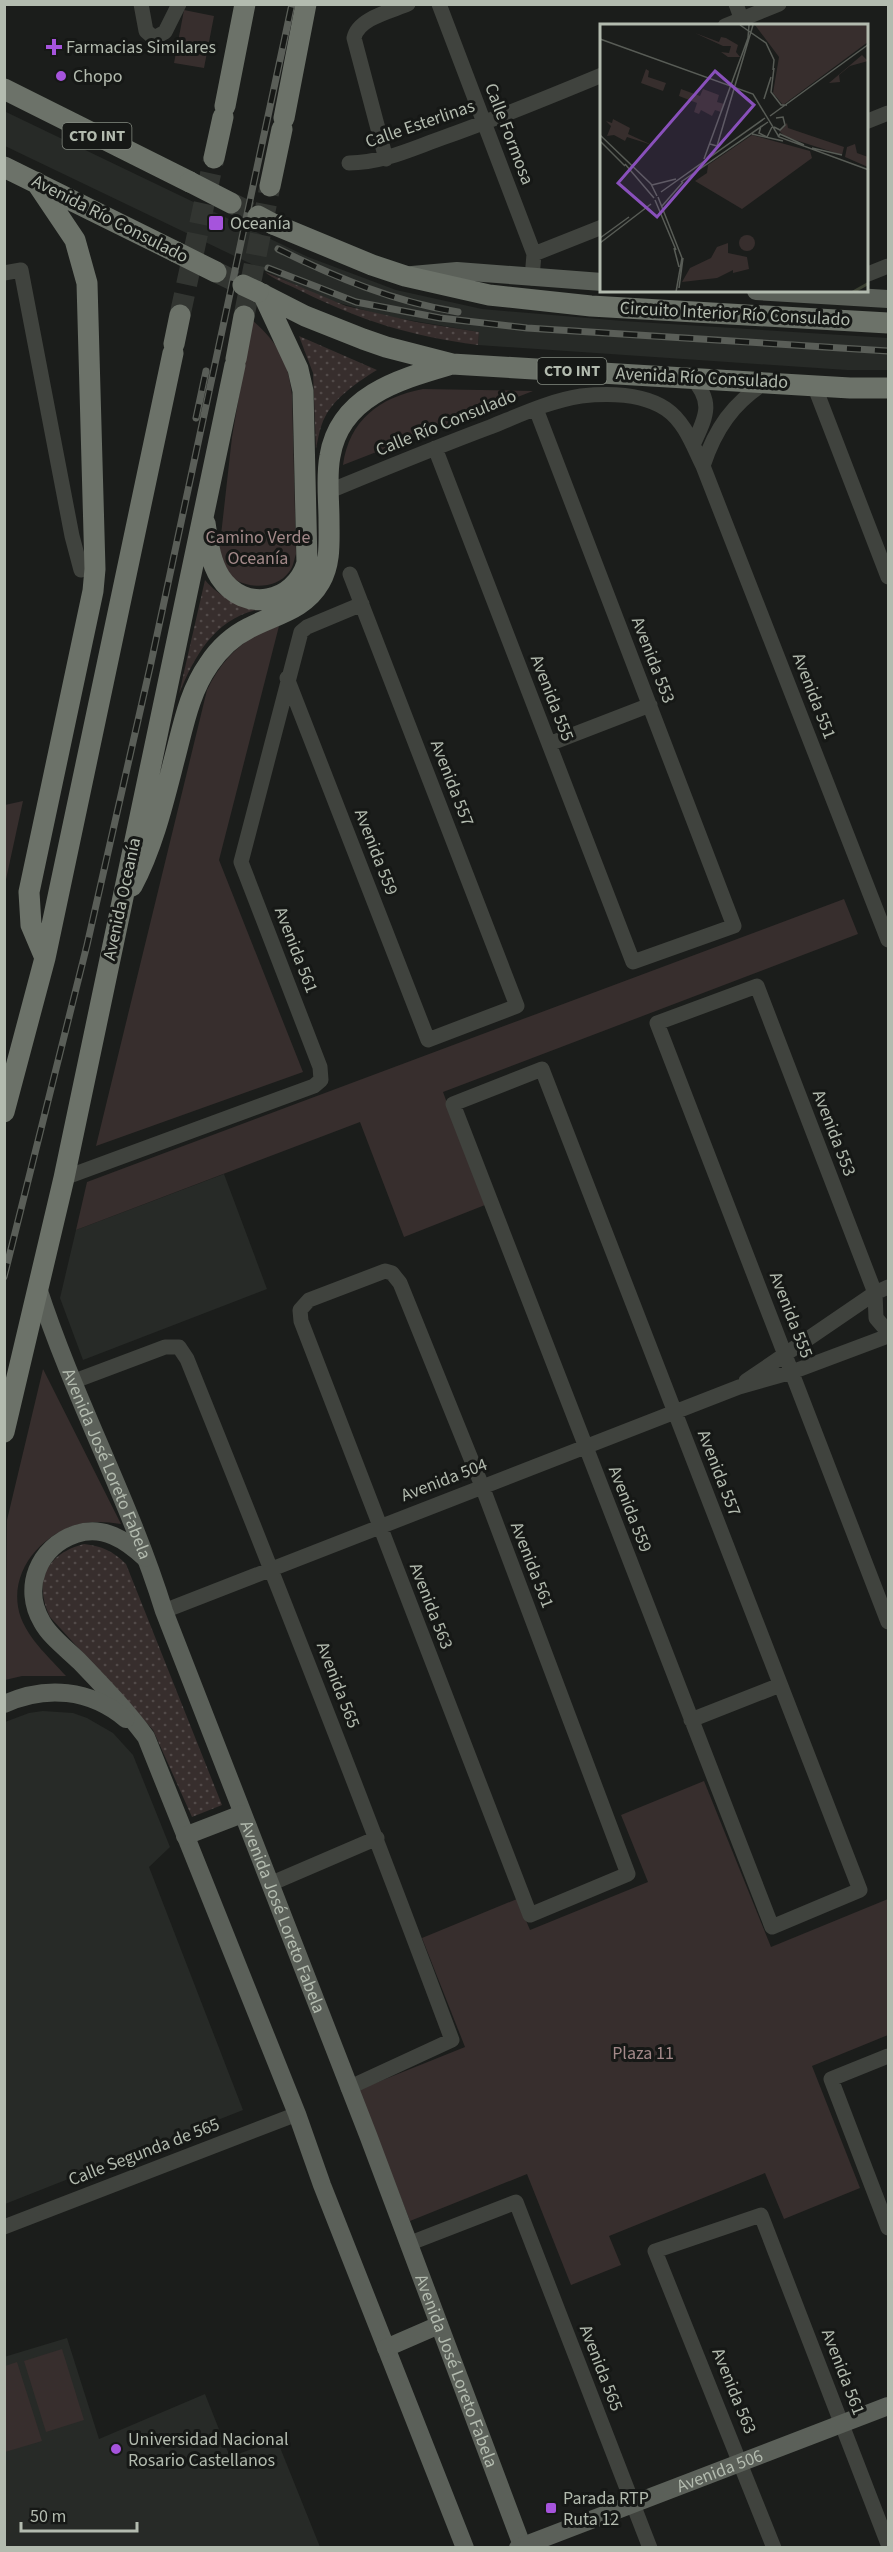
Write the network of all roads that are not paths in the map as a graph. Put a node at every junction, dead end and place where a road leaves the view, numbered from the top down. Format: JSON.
{"nodes":[{"id":1,"x":141,"y":4,"type":"edge"},
{"id":2,"x":179,"y":4,"type":"edge"},
{"id":3,"x":245,"y":4,"type":"edge"},
{"id":4,"x":306,"y":4,"type":"edge"},
{"id":5,"x":408,"y":4,"type":"edge"},
{"id":6,"x":439,"y":4,"type":"edge"},
{"id":7,"x":779,"y":4,"type":"edge"},
{"id":8,"x":741,"y":16,"type":"edge"},
{"id":9,"x":728,"y":24,"type":"edge"},
{"id":10,"x":600,"y":76,"type":"edge"},
{"id":11,"x":4,"y":89,"type":"edge"},
{"id":12,"x":888,"y":113,"type":"edge"},
{"id":13,"x":869,"y":120,"type":"edge"},
{"id":14,"x":483,"y":123,"type":"junction"},
{"id":15,"x":214,"y":158,"type":"tunnel mouth"},
{"id":16,"x":386,"y":159,"type":"junction"},
{"id":17,"x":349,"y":164,"type":"dead end"},
{"id":18,"x":4,"y":167,"type":"edge"},
{"id":19,"x":36,"y":182,"type":"junction"},
{"id":20,"x":270,"y":186,"type":"tunnel mouth"},
{"id":21,"x":231,"y":203,"type":"tunnel mouth"},
{"id":22,"x":266,"y":220,"type":"tunnel mouth"},
{"id":23,"x":600,"y":228,"type":"edge"},
{"id":24,"x":534,"y":254,"type":"junction"},
{"id":25,"x":888,"y":266,"type":"edge"},
{"id":26,"x":216,"y":272,"type":"tunnel mouth"},
{"id":27,"x":4,"y":273,"type":"edge"},
{"id":28,"x":869,"y":273,"type":"edge"},
{"id":29,"x":405,"y":276,"type":"junction"},
{"id":30,"x":532,"y":278,"type":"junction"},
{"id":31,"x":600,"y":282,"type":"edge"},
{"id":32,"x":798,"y":292,"type":"edge"},
{"id":33,"x":840,"y":293,"type":"edge"},
{"id":34,"x":888,"y":299,"type":"edge"},
{"id":35,"x":180,"y":315,"type":"tunnel mouth"},
{"id":36,"x":244,"y":316,"type":"tunnel mouth"},
{"id":37,"x":888,"y":323,"type":"edge"},
{"id":38,"x":452,"y":364,"type":"junction"},
{"id":39,"x":692,"y":378,"type":"junction"},
{"id":40,"x":767,"y":381,"type":"junction"},
{"id":41,"x":814,"y":385,"type":"junction"},
{"id":42,"x":888,"y":388,"type":"edge"},
{"id":43,"x":536,"y":409,"type":"junction"},
{"id":44,"x":693,"y":445,"type":"junction"},
{"id":45,"x":435,"y":448,"type":"junction"},
{"id":46,"x":702,"y":466,"type":"junction"},
{"id":47,"x":337,"y":488,"type":"dead end"},
{"id":48,"x":203,"y":513,"type":"junction"},
{"id":49,"x":81,"y":570,"type":"dead end"},
{"id":50,"x":350,"y":574,"type":"dead end"},
{"id":51,"x":888,"y":577,"type":"edge"},
{"id":52,"x":362,"y":604,"type":"junction"},
{"id":53,"x":287,"y":678,"type":"junction"},
{"id":54,"x":650,"y":705,"type":"junction"},
{"id":55,"x":549,"y":744,"type":"junction"},
{"id":56,"x":119,"y":910,"type":"junction"},
{"id":57,"x":888,"y":940,"type":"edge"},
{"id":58,"x":45,"y":958,"type":"junction"},
{"id":59,"x":633,"y":962,"type":"joint"},
{"id":60,"x":657,"y":1023,"type":"joint"},
{"id":61,"x":428,"y":1040,"type":"joint"},
{"id":62,"x":17,"y":1066,"type":"junction"},
{"id":63,"x":542,"y":1069,"type":"joint"},
{"id":64,"x":4,"y":1083,"type":"edge"},
{"id":65,"x":4,"y":1112,"type":"edge"},
{"id":66,"x":64,"y":1178,"type":"junction"},
{"id":67,"x":392,"y":1273,"type":"joint"},
{"id":68,"x":38,"y":1288,"type":"junction"},
{"id":69,"x":882,"y":1290,"type":"edge"},
{"id":70,"x":888,"y":1332,"type":"edge"},
{"id":71,"x":888,"y":1336,"type":"edge"},
{"id":72,"x":784,"y":1353,"type":"junction"},
{"id":73,"x":792,"y":1372,"type":"junction"},
{"id":74,"x":72,"y":1382,"type":"junction"},
{"id":75,"x":739,"y":1387,"type":"junction"},
{"id":76,"x":675,"y":1413,"type":"junction"},
{"id":77,"x":4,"y":1432,"type":"edge"},
{"id":78,"x":585,"y":1446,"type":"junction"},
{"id":79,"x":482,"y":1486,"type":"junction"},
{"id":80,"x":378,"y":1526,"type":"junction"},
{"id":81,"x":148,"y":1561,"type":"junction"},
{"id":82,"x":271,"y":1568,"type":"junction"},
{"id":83,"x":164,"y":1611,"type":"junction"},
{"id":84,"x":888,"y":1622,"type":"edge"},
{"id":85,"x":780,"y":1685,"type":"junction"},
{"id":86,"x":4,"y":1704,"type":"edge"},
{"id":87,"x":691,"y":1720,"type":"junction"},
{"id":88,"x":146,"y":1737,"type":"junction"},
{"id":89,"x":242,"y":1814,"type":"junction"},
{"id":90,"x":185,"y":1836,"type":"junction"},
{"id":91,"x":377,"y":1838,"type":"junction"},
{"id":92,"x":270,"y":1884,"type":"junction"},
{"id":93,"x":530,"y":1915,"type":"joint"},
{"id":94,"x":772,"y":1927,"type":"joint"},
{"id":95,"x":888,"y":2056,"type":"edge"},
{"id":96,"x":348,"y":2088,"type":"junction"},
{"id":97,"x":297,"y":2114,"type":"junction"},
{"id":98,"x":761,"y":2215,"type":"joint"},
{"id":99,"x":4,"y":2227,"type":"edge"},
{"id":100,"x":888,"y":2228,"type":"edge"},
{"id":101,"x":408,"y":2244,"type":"junction"},
{"id":102,"x":439,"y":2325,"type":"junction"},
{"id":103,"x":386,"y":2348,"type":"junction"},
{"id":104,"x":888,"y":2406,"type":"edge"},
{"id":105,"x":843,"y":2424,"type":"junction"},
{"id":106,"x":742,"y":2463,"type":"junction"},
{"id":107,"x":633,"y":2505,"type":"junction"},
{"id":108,"x":888,"y":2544,"type":"edge"},
{"id":109,"x":465,"y":2547,"type":"edge"},
{"id":110,"x":521,"y":2547,"type":"edge"},
{"id":111,"x":650,"y":2547,"type":"edge"},
{"id":112,"x":774,"y":2547,"type":"edge"}],
"edges":[{"from":1,"to":2,"type":"street"},
{"from":3,"to":15,"type":"highway"},
{"from":4,"to":20,"type":"highway"},
{"from":5,"to":16,"type":"street"},
{"from":6,"to":14,"type":"street","name":"Calle Formosa"},
{"from":7,"to":8,"type":"street"},
{"from":8,"to":9,"type":"street"},
{"from":10,"to":14,"type":"street","name":"Calle Esterlinas"},
{"from":11,"to":21,"type":"highway","number":"CTO INT","bridge":true},
{"from":12,"to":13,"type":"street"},
{"from":14,"to":16,"type":"street","name":"Calle Esterlinas"},
{"from":14,"to":24,"type":"street","name":"Calle Formosa"},
{"from":16,"to":17,"type":"street","name":"Calle Esterlinas"},
{"from":18,"to":19,"type":"highway","name":"Avenida Río Consulado"},
{"from":19,"to":26,"type":"highway","name":"Avenida Río Consulado","bridge":true},
{"from":19,"to":58,"type":"highway"},
{"from":22,"to":29,"type":"highway"},
{"from":23,"to":24,"type":"street"},
{"from":24,"to":30,"type":"street","name":"Calle Formosa"},
{"from":25,"to":28,"type":"street"},
{"from":27,"to":49,"type":"street"},
{"from":29,"to":30,"type":"main road"},
{"from":29,"to":37,"type":"highway","name":"Circuito Interior Río Consulado"},
{"from":30,"to":31,"type":"main road"},
{"from":32,"to":33,"type":"main road"},
{"from":33,"to":34,"type":"main road"},
{"from":35,"to":58,"type":"highway"},
{"from":36,"to":48,"type":"highway","name":"Avenida Oceanía"},
{"from":38,"to":39,"type":"highway","name":"Avenida Río Consulado","number":"CTO INT"},
{"from":38,"to":48,"type":"highway","name":"Avenida Río Consulado","number":"CTO INT"},
{"from":38,"to":56,"type":"highway"},
{"from":39,"to":40,"type":"highway","name":"Avenida Río Consulado","number":"CTO INT"},
{"from":39,"to":44,"type":"street"},
{"from":40,"to":41,"type":"highway","name":"Avenida Río Consulado","number":"CTO INT"},
{"from":40,"to":46,"type":"street"},
{"from":41,"to":42,"type":"highway","name":"Avenida Río Consulado","number":"CTO INT"},
{"from":41,"to":51,"type":"street"},
{"from":43,"to":44,"type":"street","name":"Calle Río Consulado"},
{"from":43,"to":45,"type":"street","name":"Calle Río Consulado"},
{"from":43,"to":54,"type":"street","name":"Avenida 553"},
{"from":44,"to":46,"type":"street","name":"Avenida 551"},
{"from":45,"to":47,"type":"street","name":"Calle Río Consulado"},
{"from":45,"to":55,"type":"street","name":"Avenida 555"},
{"from":46,"to":57,"type":"street","name":"Avenida 551"},
{"from":48,"to":56,"type":"highway","name":"Avenida Oceanía"},
{"from":50,"to":52,"type":"street","name":"Avenida 557"},
{"from":52,"to":53,"type":"street","name":"Avenida 561"},
{"from":52,"to":61,"type":"street","name":"Avenida 557"},
{"from":53,"to":61,"type":"street","name":"Avenida 559"},
{"from":53,"to":66,"type":"street","name":"Avenida 561"},
{"from":54,"to":55,"type":"street"},
{"from":54,"to":59,"type":"street","name":"Avenida 553"},
{"from":55,"to":59,"type":"street","name":"Avenida 555"},
{"from":56,"to":66,"type":"highway","name":"Avenida Oceanía"},
{"from":58,"to":62,"type":"highway"},
{"from":60,"to":69,"type":"street","name":"Avenida 553"},
{"from":60,"to":72,"type":"street","name":"Avenida 555"},
{"from":62,"to":64,"type":"street"},
{"from":62,"to":65,"type":"highway"},
{"from":63,"to":76,"type":"street","name":"Avenida 557"},
{"from":63,"to":78,"type":"street","name":"Avenida 559"},
{"from":66,"to":68,"type":"highway","name":"Avenida Oceanía"},
{"from":67,"to":79,"type":"street","name":"Avenida 561"},
{"from":67,"to":80,"type":"street","name":"Avenida 563"},
{"from":68,"to":74,"type":"main road","name":"Avenida José Loreto Fabela"},
{"from":68,"to":77,"type":"highway","name":"Avenida Oceanía"},
{"from":69,"to":70,"type":"street","name":"Avenida 553"},
{"from":69,"to":72,"type":"street","name":"Avenida 504"},
{"from":71,"to":73,"type":"street","name":"Avenida 504"},
{"from":72,"to":73,"type":"street","name":"Avenida 555"},
{"from":72,"to":75,"type":"street","name":"Avenida 504"},
{"from":73,"to":75,"type":"street","name":"Avenida 504"},
{"from":73,"to":84,"type":"street","name":"Avenida 555"},
{"from":74,"to":81,"type":"main road","name":"Avenida José Loreto Fabela"},
{"from":74,"to":82,"type":"street","name":"Avenida 565"},
{"from":75,"to":76,"type":"street","name":"Avenida 504"},
{"from":76,"to":78,"type":"street","name":"Avenida 504"},
{"from":76,"to":85,"type":"street","name":"Avenida 557"},
{"from":78,"to":79,"type":"street","name":"Avenida 504"},
{"from":78,"to":87,"type":"street","name":"Avenida 559"},
{"from":79,"to":80,"type":"street","name":"Avenida 504"},
{"from":79,"to":93,"type":"street","name":"Avenida 561"},
{"from":80,"to":82,"type":"street","name":"Avenida 504"},
{"from":80,"to":93,"type":"street","name":"Avenida 563"},
{"from":81,"to":83,"type":"main road","name":"Avenida José Loreto Fabela"},
{"from":81,"to":88,"type":"main road"},
{"from":82,"to":83,"type":"street","name":"Avenida 504"},
{"from":82,"to":91,"type":"street","name":"Avenida 565"},
{"from":83,"to":89,"type":"main road","name":"Avenida José Loreto Fabela"},
{"from":85,"to":87,"type":"street"},
{"from":85,"to":94,"type":"street","name":"Avenida 557"},
{"from":86,"to":88,"type":"main road"},
{"from":87,"to":94,"type":"street","name":"Avenida 559"},
{"from":88,"to":90,"type":"main road"},
{"from":89,"to":90,"type":"main road"},
{"from":89,"to":92,"type":"main road","name":"Avenida José Loreto Fabela"},
{"from":90,"to":97,"type":"main road"},
{"from":91,"to":92,"type":"street"},
{"from":91,"to":96,"type":"street","name":"Avenida 565"},
{"from":92,"to":96,"type":"main road","name":"Avenida José Loreto Fabela"},
{"from":95,"to":100,"type":"street"},
{"from":96,"to":101,"type":"main road","name":"Avenida José Loreto Fabela"},
{"from":97,"to":99,"type":"street","name":"Calle Segunda de 565"},
{"from":97,"to":103,"type":"main road"},
{"from":98,"to":105,"type":"street","name":"Avenida 561"},
{"from":98,"to":106,"type":"street","name":"Avenida 563"},
{"from":101,"to":102,"type":"main road","name":"Avenida José Loreto Fabela"},
{"from":101,"to":107,"type":"street","name":"Avenida 565"},
{"from":102,"to":103,"type":"main road"},
{"from":102,"to":110,"type":"main road","name":"Avenida José Loreto Fabela"},
{"from":103,"to":109,"type":"main road"},
{"from":104,"to":105,"type":"main road","name":"Avenida 506"},
{"from":105,"to":106,"type":"main road","name":"Avenida 506"},
{"from":105,"to":108,"type":"street","name":"Avenida 561"},
{"from":106,"to":107,"type":"main road","name":"Avenida 506"},
{"from":106,"to":112,"type":"street","name":"Avenida 563"},
{"from":107,"to":110,"type":"main road","name":"Avenida 506"},
{"from":107,"to":111,"type":"street","name":"Avenida 565"}]}
